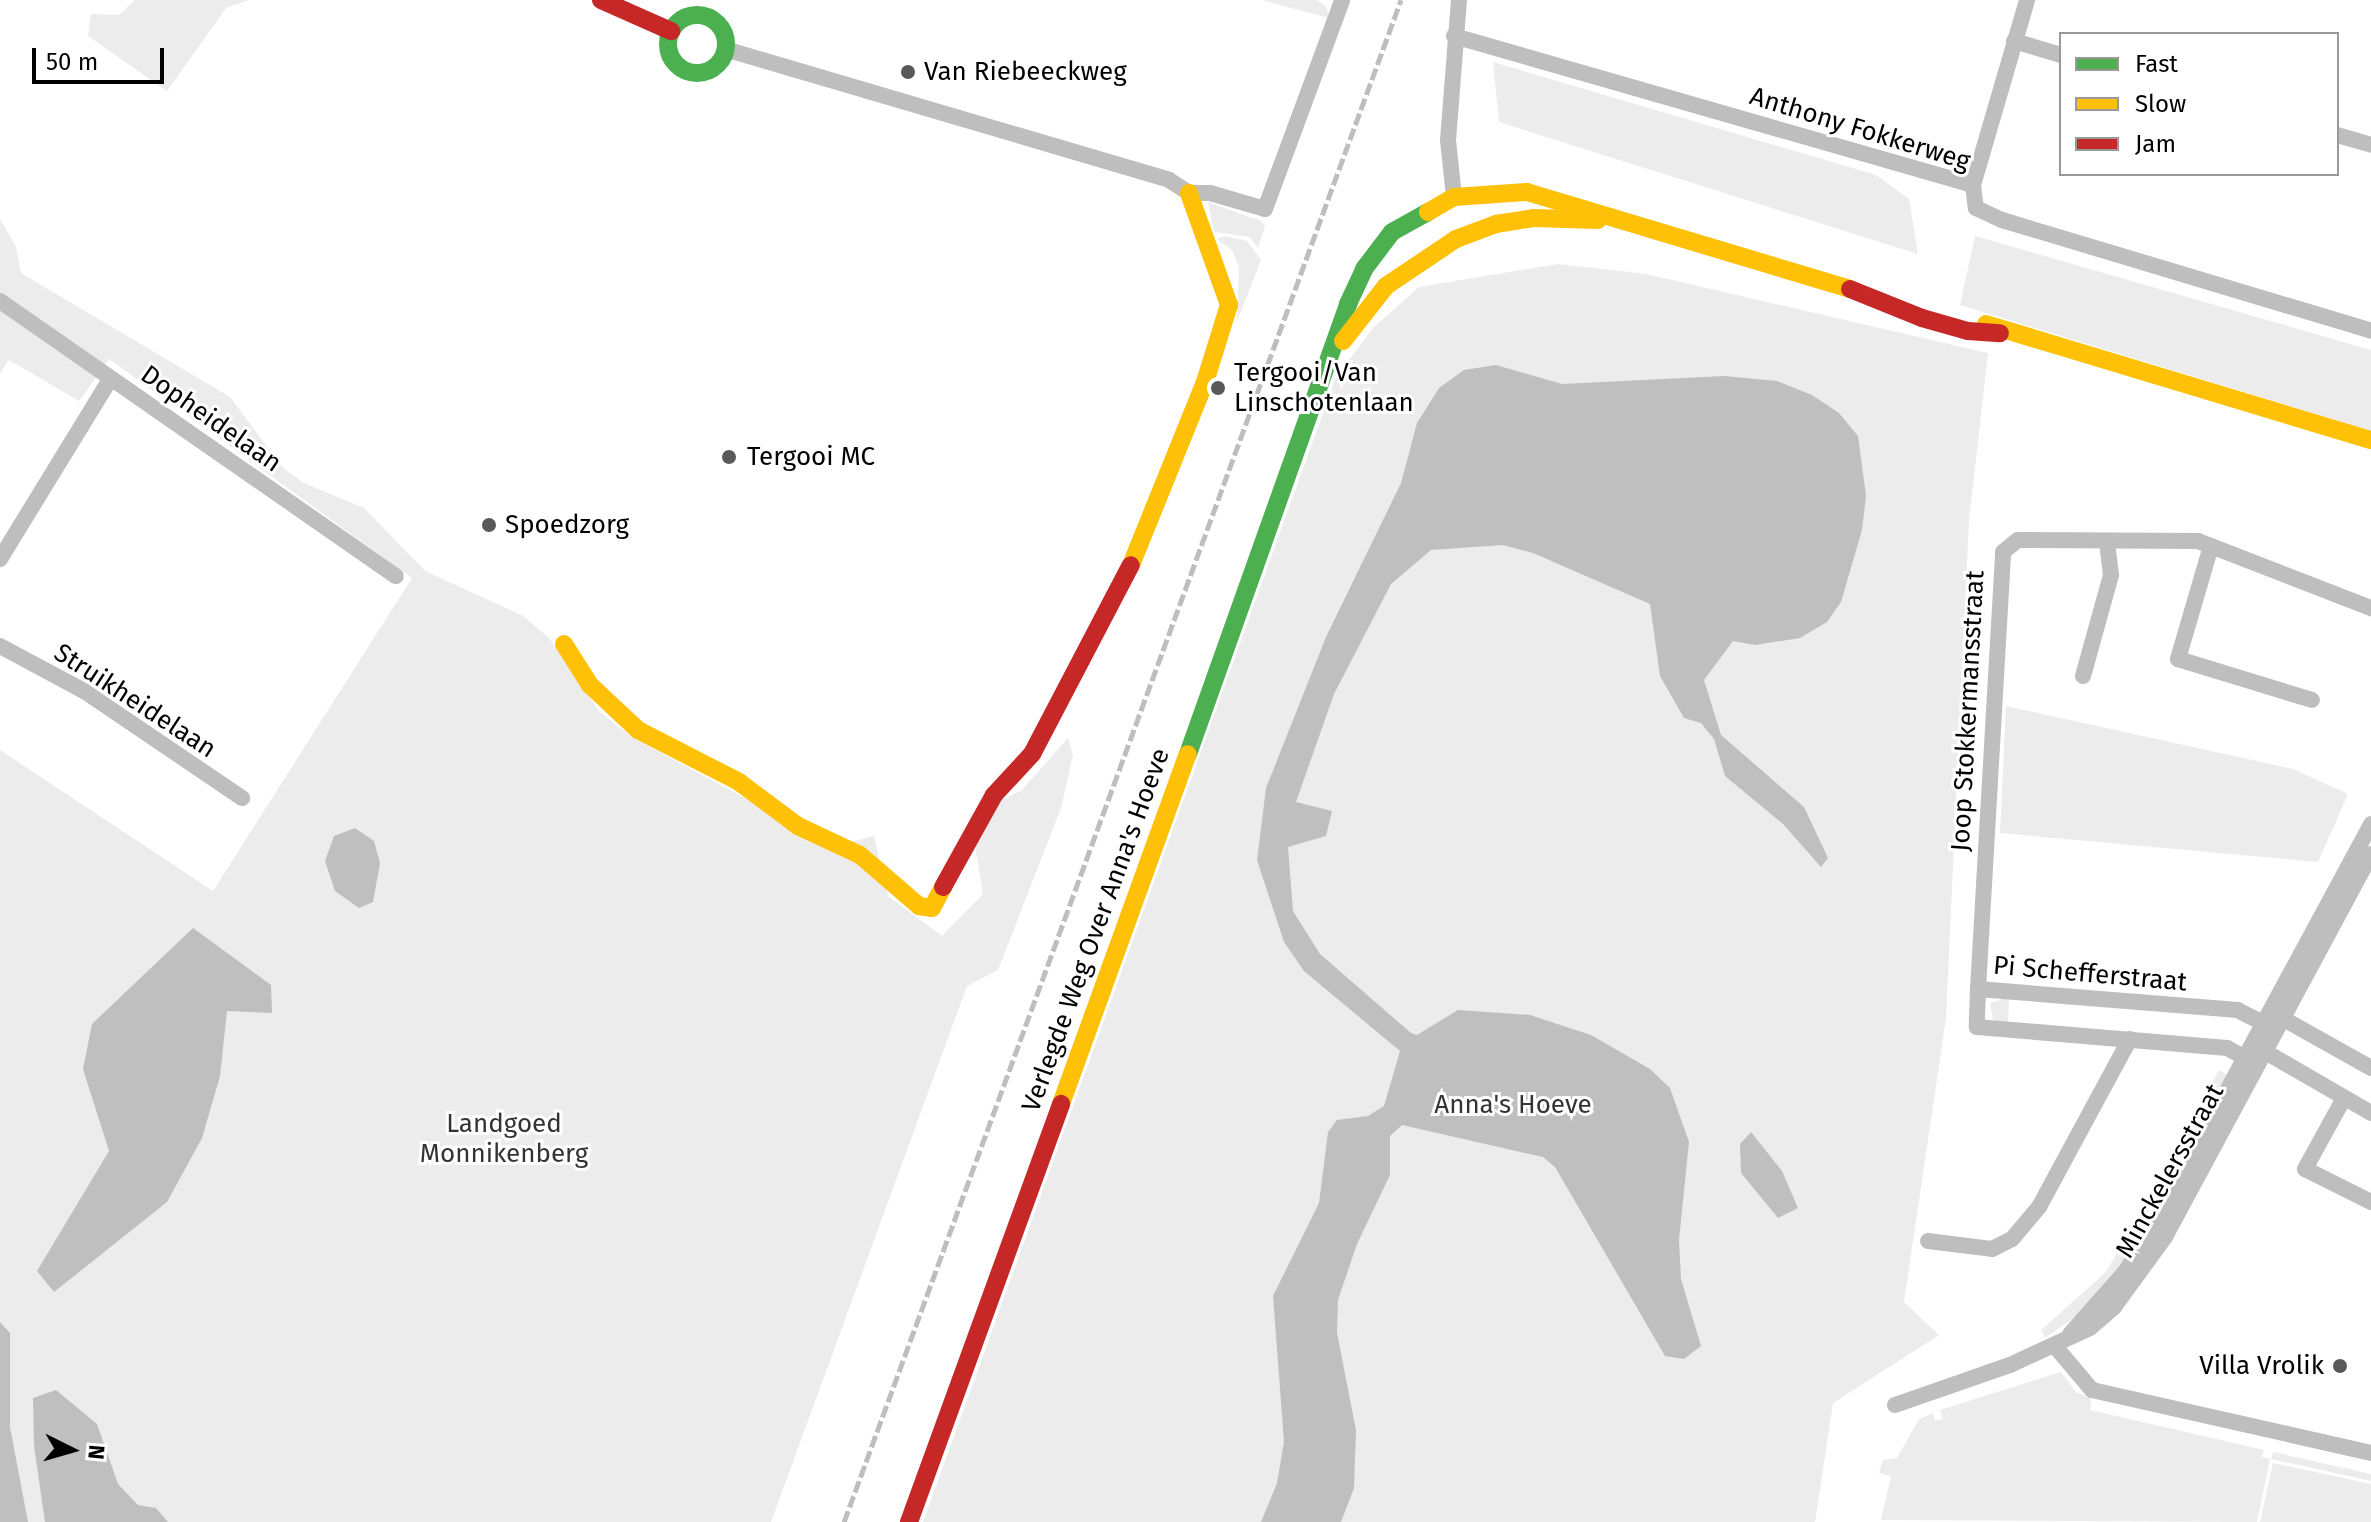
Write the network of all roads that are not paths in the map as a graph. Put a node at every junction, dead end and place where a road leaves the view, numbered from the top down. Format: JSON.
{"nodes":[{"id":1,"x":601,"y":0,"type":"edge"},
{"id":2,"x":1342,"y":0,"type":"edge"},
{"id":3,"x":1459,"y":0,"type":"edge"},
{"id":4,"x":2027,"y":0,"type":"edge"},
{"id":5,"x":706,"y":8,"type":"edge"},
{"id":6,"x":671,"y":31,"type":"junction"},
{"id":7,"x":1454,"y":36,"type":"junction"},
{"id":8,"x":2014,"y":41,"type":"junction"},
{"id":9,"x":725,"y":49,"type":"junction"},
{"id":10,"x":2059,"y":54,"type":"edge"},
{"id":11,"x":2339,"y":136,"type":"edge"},
{"id":12,"x":2371,"y":145,"type":"edge"},
{"id":13,"x":1973,"y":185,"type":"junction"},
{"id":14,"x":1489,"y":191,"type":"junction"},
{"id":15,"x":1189,"y":193,"type":"junction"},
{"id":16,"x":1454,"y":197,"type":"junction"},
{"id":17,"x":1428,"y":209,"type":"junction"},
{"id":18,"x":1619,"y":221,"type":"junction"},
{"id":19,"x":1496,"y":224,"type":"junction"},
{"id":20,"x":1441,"y":247,"type":"junction"},
{"id":21,"x":0,"y":301,"type":"edge"},
{"id":22,"x":2371,"y":331,"type":"edge"},
{"id":23,"x":1333,"y":356,"type":"junction"},
{"id":24,"x":111,"y":378,"type":"junction"},
{"id":25,"x":2371,"y":440,"type":"edge"},
{"id":26,"x":2107,"y":541,"type":"junction"},
{"id":27,"x":2211,"y":546,"type":"junction"},
{"id":28,"x":0,"y":559,"type":"edge"},
{"id":29,"x":396,"y":576,"type":"dead end"},
{"id":30,"x":2371,"y":608,"type":"edge"},
{"id":31,"x":564,"y":644,"type":"dead end"},
{"id":32,"x":0,"y":646,"type":"edge"},
{"id":33,"x":2083,"y":676,"type":"dead end"},
{"id":34,"x":2312,"y":700,"type":"dead end"},
{"id":35,"x":242,"y":798,"type":"dead end"},
{"id":36,"x":2371,"y":824,"type":"edge"},
{"id":37,"x":2371,"y":854,"type":"edge"},
{"id":38,"x":1978,"y":989,"type":"junction"},
{"id":39,"x":2282,"y":1018,"type":"junction"},
{"id":40,"x":2263,"y":1023,"type":"junction"},
{"id":41,"x":2130,"y":1039,"type":"junction"},
{"id":42,"x":2264,"y":1051,"type":"junction"},
{"id":43,"x":2244,"y":1057,"type":"junction"},
{"id":44,"x":2371,"y":1068,"type":"edge"},
{"id":45,"x":2344,"y":1098,"type":"junction"},
{"id":46,"x":2371,"y":1113,"type":"edge"},
{"id":47,"x":2371,"y":1202,"type":"edge"},
{"id":48,"x":1928,"y":1241,"type":"dead end"},
{"id":49,"x":2070,"y":1334,"type":"junction"},
{"id":50,"x":2054,"y":1345,"type":"junction"},
{"id":51,"x":1895,"y":1405,"type":"dead end"},
{"id":52,"x":2371,"y":1453,"type":"edge"},
{"id":53,"x":909,"y":1522,"type":"edge"}],
"edges":[{"from":1,"to":6,"type":"main road"},
{"from":2,"to":15,"type":"street"},
{"from":3,"to":7,"type":"street"},
{"from":4,"to":8,"type":"street"},
{"from":5,"to":6,"type":"main road"},
{"from":5,"to":9,"type":"main road"},
{"from":6,"to":9,"type":"main road"},
{"from":7,"to":13,"type":"street","name":"Anthony Fokkerweg"},
{"from":7,"to":16,"type":"street"},
{"from":8,"to":10,"type":"street"},
{"from":8,"to":13,"type":"street"},
{"from":9,"to":15,"type":"street"},
{"from":11,"to":12,"type":"street"},
{"from":13,"to":22,"type":"street","name":"Anthony Fokkerweg"},
{"from":14,"to":16,"type":"main road","name":"Verlegde Weg Over Anna's Hoeve"},
{"from":14,"to":18,"type":"main road","name":"Verlegde Weg Over Anna's Hoeve"},
{"from":14,"to":19,"type":"main road"},
{"from":15,"to":31,"type":"main road"},
{"from":16,"to":17,"type":"main road","name":"Verlegde Weg Over Anna's Hoeve"},
{"from":17,"to":20,"type":"main road"},
{"from":17,"to":23,"type":"main road","name":"Verlegde Weg Over Anna's Hoeve"},
{"from":18,"to":19,"type":"main road","name":"Verlegde Weg Over Anna's Hoeve"},
{"from":18,"to":25,"type":"main road","name":"Verlegde Weg Over Anna's Hoeve"},
{"from":19,"to":20,"type":"main road","name":"Verlegde Weg Over Anna's Hoeve"},
{"from":20,"to":23,"type":"main road","name":"Verlegde Weg Over Anna's Hoeve"},
{"from":21,"to":24,"type":"street","name":"Dopheidelaan"},
{"from":23,"to":53,"type":"main road","name":"Verlegde Weg Over Anna's Hoeve"},
{"from":24,"to":28,"type":"street"},
{"from":24,"to":29,"type":"street","name":"Dopheidelaan"},
{"from":26,"to":27,"type":"street","name":"Joop Stokkermansstraat"},
{"from":26,"to":33,"type":"street"},
{"from":26,"to":38,"type":"street","name":"Joop Stokkermansstraat"},
{"from":27,"to":30,"type":"street","name":"Joop Stokkermansstraat"},
{"from":27,"to":34,"type":"street"},
{"from":32,"to":35,"type":"street","name":"Struikheidelaan"},
{"from":36,"to":40,"type":"street","name":"Minckelersstraat"},
{"from":37,"to":39,"type":"street","name":"Minckelersstraat"},
{"from":38,"to":40,"type":"street","name":"Pi Schefferstraat"},
{"from":38,"to":41,"type":"street","name":"Pi Schefferstraat"},
{"from":39,"to":40,"type":"street"},
{"from":39,"to":42,"type":"street","name":"Minckelersstraat"},
{"from":39,"to":44,"type":"street"},
{"from":40,"to":43,"type":"street","name":"Minckelersstraat"},
{"from":41,"to":43,"type":"street","name":"Pi Schefferstraat"},
{"from":41,"to":48,"type":"street"},
{"from":42,"to":43,"type":"street","name":"Minckelersstraat"},
{"from":42,"to":45,"type":"street"},
{"from":42,"to":49,"type":"street","name":"Minckelersstraat"},
{"from":43,"to":49,"type":"street","name":"Minckelersstraat"},
{"from":45,"to":46,"type":"street"},
{"from":45,"to":47,"type":"street"},
{"from":49,"to":50,"type":"street","name":"Minckelersstraat"},
{"from":50,"to":51,"type":"street","name":"Minckelersstraat"},
{"from":50,"to":52,"type":"street"}]}
